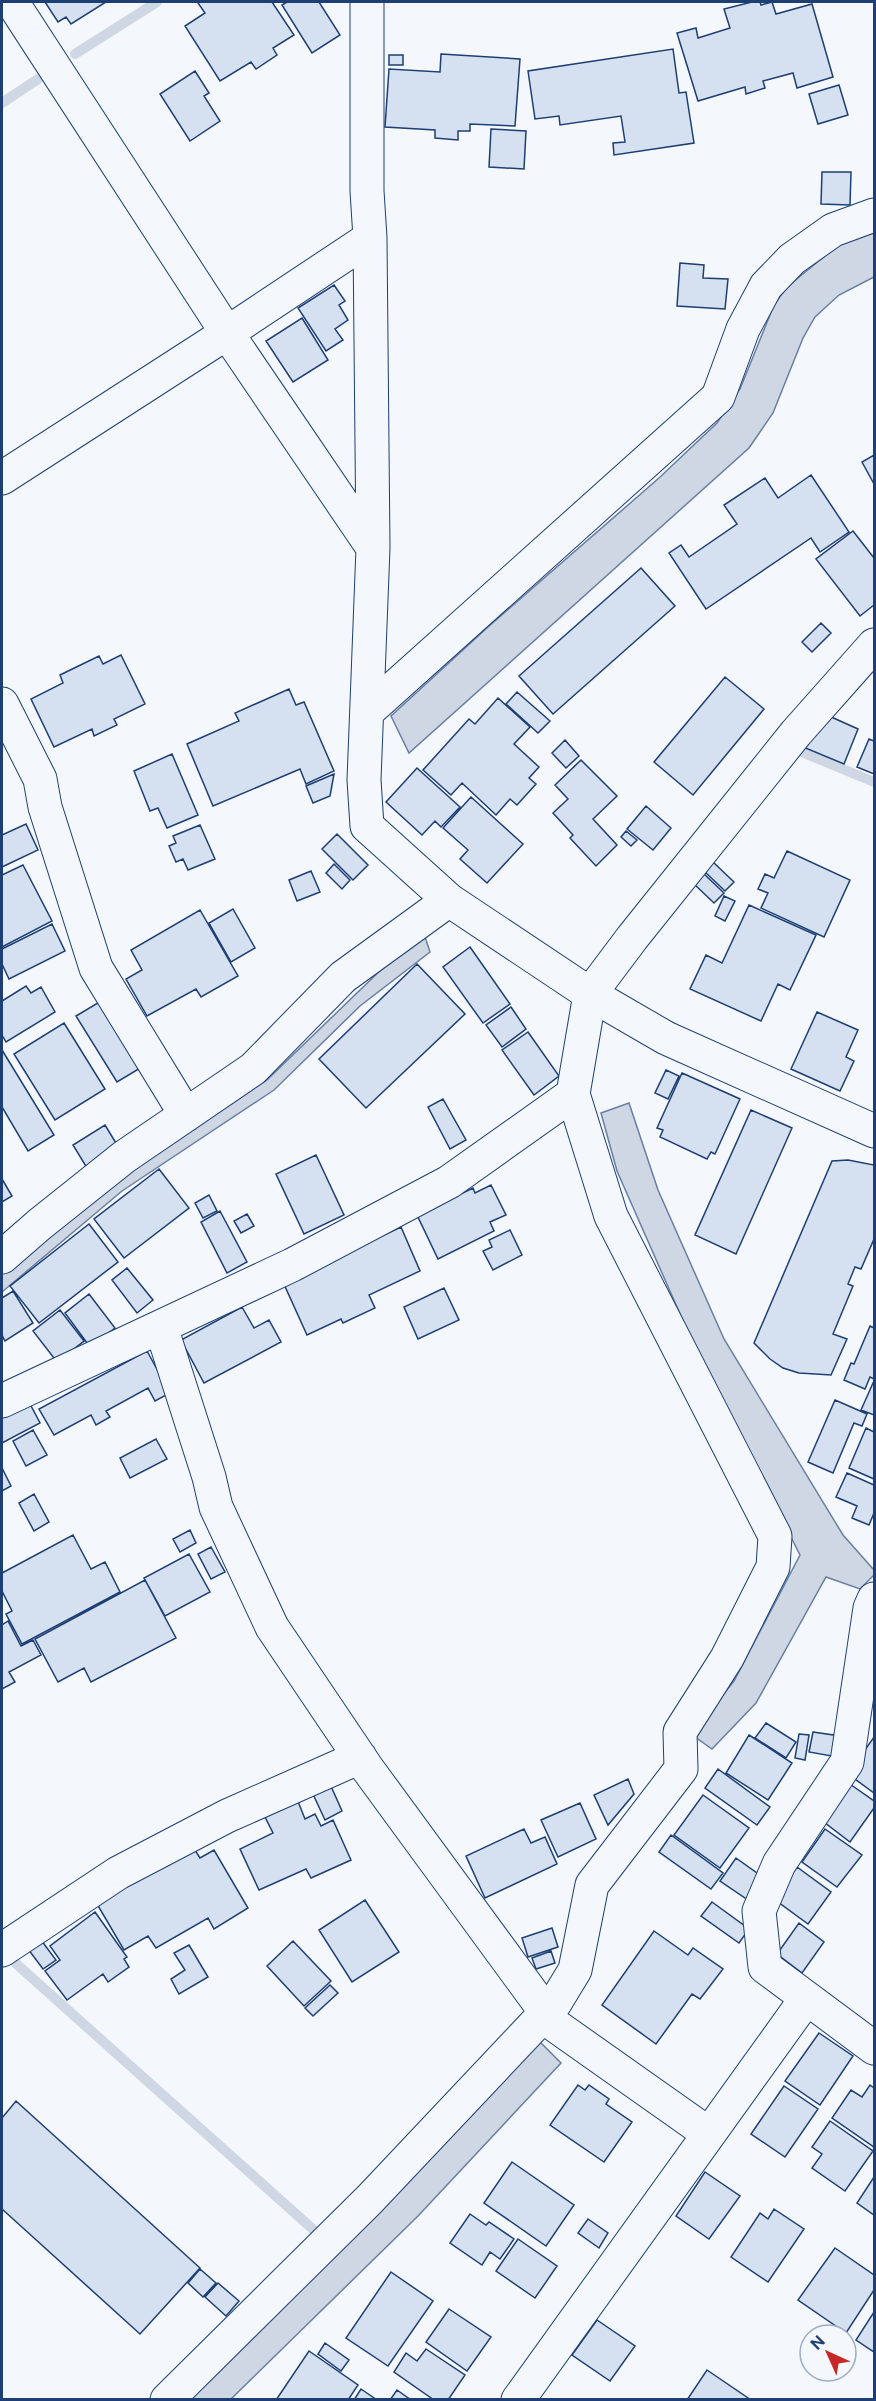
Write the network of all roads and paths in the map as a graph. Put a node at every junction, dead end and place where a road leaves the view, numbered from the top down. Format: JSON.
{"nodes":[{"id":1,"x":12,"y":2,"type":"edge"},
{"id":2,"x":367,"y":2,"type":"edge"},
{"id":3,"x":874,"y":215,"type":"edge"},
{"id":4,"x":370,"y":238,"type":"junction"},
{"id":5,"x":227,"y":333,"type":"junction"},
{"id":6,"x":2,"y":478,"type":"edge"},
{"id":7,"x":373,"y":548,"type":"junction"},
{"id":8,"x":874,"y":645,"type":"edge"},
{"id":9,"x":2,"y":704,"type":"edge"},
{"id":10,"x":367,"y":712,"type":"junction"},
{"id":11,"x":449,"y":900,"type":"junction"},
{"id":12,"x":590,"y":994,"type":"junction"},
{"id":13,"x":573,"y":1094,"type":"junction"},
{"id":14,"x":186,"y":1115,"type":"junction"},
{"id":15,"x":874,"y":1131,"type":"edge"},
{"id":16,"x":2,"y":1257,"type":"edge"},
{"id":17,"x":161,"y":1327,"type":"junction"},
{"id":18,"x":2,"y":1401,"type":"edge"},
{"id":19,"x":874,"y":1599,"type":"edge"},
{"id":20,"x":360,"y":1757,"type":"junction"},
{"id":21,"x":2,"y":1950,"type":"edge"},
{"id":22,"x":806,"y":1999,"type":"junction"},
{"id":23,"x":546,"y":2013,"type":"junction"},
{"id":24,"x":874,"y":2048,"type":"edge"},
{"id":25,"x":709,"y":2134,"type":"junction"},
{"id":26,"x":167,"y":2400,"type":"edge"},
{"id":27,"x":518,"y":2400,"type":"edge"}],
"edges":[{"from":1,"to":5,"type":"street"},
{"from":2,"to":4,"type":"street"},
{"from":3,"to":10,"type":"street"},
{"from":4,"to":5,"type":"street"},
{"from":4,"to":7,"type":"street"},
{"from":5,"to":6,"type":"street"},
{"from":5,"to":7,"type":"street"},
{"from":7,"to":10,"type":"street"},
{"from":8,"to":12,"type":"street"},
{"from":9,"to":14,"type":"street"},
{"from":10,"to":11,"type":"street"},
{"from":11,"to":12,"type":"street"},
{"from":11,"to":14,"type":"street"},
{"from":12,"to":13,"type":"street"},
{"from":12,"to":15,"type":"street"},
{"from":13,"to":17,"type":"street"},
{"from":13,"to":23,"type":"street"},
{"from":14,"to":16,"type":"street"},
{"from":17,"to":18,"type":"street"},
{"from":17,"to":20,"type":"street"},
{"from":19,"to":22,"type":"street"},
{"from":20,"to":21,"type":"street"},
{"from":20,"to":23,"type":"street"},
{"from":22,"to":24,"type":"street"},
{"from":22,"to":25,"type":"street"},
{"from":23,"to":25,"type":"street"},
{"from":23,"to":26,"type":"street"},
{"from":25,"to":27,"type":"street"}]}
